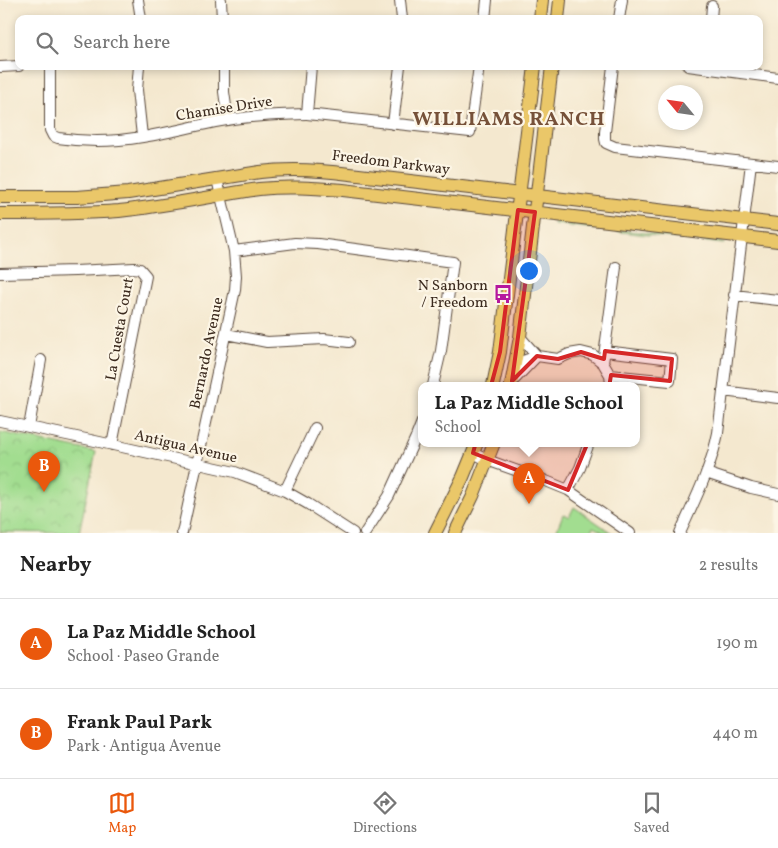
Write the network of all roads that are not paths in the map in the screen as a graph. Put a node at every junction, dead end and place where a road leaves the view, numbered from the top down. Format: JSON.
{"nodes":[{"id":1,"x":138,"y":0,"type":"edge"},
{"id":2,"x":221,"y":0,"type":"edge"},
{"id":3,"x":400,"y":0,"type":"edge"},
{"id":4,"x":487,"y":0,"type":"edge"},
{"id":5,"x":542,"y":0,"type":"edge"},
{"id":6,"x":560,"y":0,"type":"edge"},
{"id":7,"x":622,"y":0,"type":"edge"},
{"id":8,"x":712,"y":6,"type":"dead end"},
{"id":9,"x":140,"y":15,"type":"edge"},
{"id":10,"x":222,"y":15,"type":"edge"},
{"id":11,"x":402,"y":15,"type":"edge"},
{"id":12,"x":485,"y":15,"type":"edge"},
{"id":13,"x":540,"y":15,"type":"edge"},
{"id":14,"x":558,"y":15,"type":"edge"},
{"id":15,"x":620,"y":15,"type":"edge"},
{"id":16,"x":711,"y":15,"type":"edge"},
{"id":17,"x":15,"y":66,"type":"edge"},
{"id":18,"x":0,"y":68,"type":"edge"},
{"id":19,"x":50,"y":70,"type":"edge"},
{"id":20,"x":139,"y":70,"type":"edge"},
{"id":21,"x":224,"y":70,"type":"edge"},
{"id":22,"x":311,"y":70,"type":"edge"},
{"id":23,"x":400,"y":70,"type":"edge"},
{"id":24,"x":478,"y":70,"type":"edge"},
{"id":25,"x":535,"y":70,"type":"edge"},
{"id":26,"x":552,"y":70,"type":"edge"},
{"id":27,"x":613,"y":70,"type":"edge"},
{"id":28,"x":725,"y":70,"type":"edge"},
{"id":29,"x":778,"y":78,"type":"edge"},
{"id":30,"x":307,"y":114,"type":"junction"},
{"id":31,"x":228,"y":120,"type":"junction"},
{"id":32,"x":393,"y":124,"type":"junction"},
{"id":33,"x":142,"y":136,"type":"junction"},
{"id":34,"x":751,"y":163,"type":"junction"},
{"id":35,"x":778,"y":166,"type":"edge"},
{"id":36,"x":217,"y":179,"type":"junction"},
{"id":37,"x":520,"y":194,"type":"junction"},
{"id":38,"x":220,"y":195,"type":"junction"},
{"id":39,"x":536,"y":196,"type":"junction"},
{"id":40,"x":0,"y":197,"type":"edge"},
{"id":41,"x":518,"y":210,"type":"junction"},
{"id":42,"x":535,"y":212,"type":"junction"},
{"id":43,"x":0,"y":214,"type":"edge"},
{"id":44,"x":744,"y":220,"type":"junction"},
{"id":45,"x":778,"y":224,"type":"edge"},
{"id":46,"x":741,"y":237,"type":"junction"},
{"id":47,"x":778,"y":241,"type":"edge"},
{"id":48,"x":234,"y":251,"type":"junction"},
{"id":49,"x":616,"y":267,"type":"dead end"},
{"id":50,"x":0,"y":273,"type":"edge"},
{"id":51,"x":734,"y":295,"type":"junction"},
{"id":52,"x":778,"y":300,"type":"edge"},
{"id":53,"x":226,"y":334,"type":"junction"},
{"id":54,"x":520,"y":337,"type":"junction"},
{"id":55,"x":349,"y":342,"type":"dead end"},
{"id":56,"x":605,"y":351,"type":"junction"},
{"id":57,"x":537,"y":356,"type":"junction"},
{"id":58,"x":41,"y":360,"type":"dead end"},
{"id":59,"x":603,"y":363,"type":"junction"},
{"id":60,"x":516,"y":364,"type":"junction"},
{"id":61,"x":610,"y":380,"type":"edge"},
{"id":62,"x":434,"y":382,"type":"edge"},
{"id":63,"x":494,"y":382,"type":"edge"},
{"id":64,"x":512,"y":382,"type":"edge"},
{"id":65,"x":513,"y":382,"type":"edge"},
{"id":66,"x":723,"y":391,"type":"junction"},
{"id":67,"x":778,"y":398,"type":"edge"},
{"id":68,"x":0,"y":421,"type":"edge"},
{"id":69,"x":29,"y":427,"type":"junction"},
{"id":70,"x":315,"y":428,"type":"dead end"},
{"id":71,"x":418,"y":432,"type":"edge"},
{"id":72,"x":112,"y":445,"type":"junction"},
{"id":73,"x":492,"y":447,"type":"edge"},
{"id":74,"x":588,"y":447,"type":"edge"},
{"id":75,"x":475,"y":448,"type":"edge"},
{"id":76,"x":487,"y":460,"type":"junction"},
{"id":77,"x":198,"y":463,"type":"junction"},
{"id":78,"x":706,"y":473,"type":"junction"},
{"id":79,"x":568,"y":490,"type":"junction"},
{"id":80,"x":285,"y":491,"type":"junction"},
{"id":81,"x":778,"y":494,"type":"edge"},
{"id":82,"x":182,"y":533,"type":"edge"},
{"id":83,"x":353,"y":533,"type":"edge"},
{"id":84,"x":365,"y":533,"type":"edge"},
{"id":85,"x":435,"y":533,"type":"edge"},
{"id":86,"x":455,"y":533,"type":"edge"},
{"id":87,"x":630,"y":533,"type":"edge"},
{"id":88,"x":680,"y":533,"type":"edge"}],
"edges":[{"from":1,"to":9,"type":"street"},
{"from":2,"to":10,"type":"street"},
{"from":3,"to":11,"type":"street"},
{"from":4,"to":12,"type":"street"},
{"from":5,"to":13,"type":"main road"},
{"from":6,"to":14,"type":"main road"},
{"from":7,"to":15,"type":"street"},
{"from":8,"to":16,"type":"street"},
{"from":17,"to":18,"type":"street"},
{"from":19,"to":33,"type":"street","name":"Chamise Drive"},
{"from":20,"to":33,"type":"street"},
{"from":21,"to":31,"type":"street"},
{"from":22,"to":30,"type":"street"},
{"from":23,"to":32,"type":"street"},
{"from":24,"to":32,"type":"street","name":"Chamise Drive"},
{"from":25,"to":37,"type":"main road"},
{"from":26,"to":39,"type":"main road"},
{"from":27,"to":34,"type":"street"},
{"from":28,"to":29,"type":"street"},
{"from":30,"to":31,"type":"street","name":"Chamise Drive"},
{"from":30,"to":32,"type":"street","name":"Chamise Drive"},
{"from":31,"to":33,"type":"street","name":"Chamise Drive"},
{"from":34,"to":35,"type":"street"},
{"from":34,"to":44,"type":"street"},
{"from":36,"to":37,"type":"main road","name":"Freedom Parkway"},
{"from":36,"to":38,"type":"street","name":"Bernardo Avenue"},
{"from":36,"to":40,"type":"main road","name":"Freedom Parkway"},
{"from":37,"to":39,"type":"main road","name":"Freedom Parkway"},
{"from":37,"to":41,"type":"main road"},
{"from":38,"to":41,"type":"main road"},
{"from":38,"to":43,"type":"main road"},
{"from":38,"to":48,"type":"street","name":"Bernardo Avenue"},
{"from":39,"to":42,"type":"main road"},
{"from":39,"to":44,"type":"main road","name":"Freedom Parkway"},
{"from":41,"to":42,"type":"main road"},
{"from":41,"to":63,"type":"main road"},
{"from":42,"to":46,"type":"main road"},
{"from":42,"to":54,"type":"main road"},
{"from":44,"to":45,"type":"main road","name":"Freedom Parkway"},
{"from":44,"to":46,"type":"street"},
{"from":46,"to":47,"type":"main road"},
{"from":46,"to":51,"type":"street"},
{"from":48,"to":53,"type":"street","name":"Bernardo Avenue"},
{"from":48,"to":62,"type":"street"},
{"from":49,"to":56,"type":"street"},
{"from":50,"to":72,"type":"street","name":"La Cuesta Court"},
{"from":51,"to":52,"type":"street"},
{"from":51,"to":66,"type":"street"},
{"from":53,"to":55,"type":"street"},
{"from":53,"to":77,"type":"street","name":"Bernardo Avenue"},
{"from":54,"to":57,"type":"street"},
{"from":54,"to":60,"type":"main road"},
{"from":56,"to":59,"type":"street"},
{"from":56,"to":61,"type":"street"},
{"from":57,"to":59,"type":"street"},
{"from":57,"to":60,"type":"street"},
{"from":57,"to":65,"type":"street"},
{"from":58,"to":69,"type":"street"},
{"from":59,"to":61,"type":"street"},
{"from":60,"to":64,"type":"main road"},
{"from":66,"to":67,"type":"street"},
{"from":66,"to":78,"type":"street"},
{"from":68,"to":69,"type":"street","name":"Antigua Avenue"},
{"from":69,"to":72,"type":"street","name":"Antigua Avenue"},
{"from":70,"to":80,"type":"street"},
{"from":71,"to":84,"type":"street"},
{"from":72,"to":77,"type":"street","name":"Antigua Avenue"},
{"from":73,"to":76,"type":"main road"},
{"from":74,"to":79,"type":"street"},
{"from":75,"to":76,"type":"street"},
{"from":75,"to":85,"type":"main road"},
{"from":76,"to":79,"type":"street"},
{"from":76,"to":86,"type":"main road"},
{"from":77,"to":80,"type":"street","name":"Antigua Avenue"},
{"from":77,"to":82,"type":"street","name":"Bernardo Avenue"},
{"from":78,"to":81,"type":"street"},
{"from":78,"to":88,"type":"street"},
{"from":79,"to":87,"type":"street"},
{"from":80,"to":83,"type":"street","name":"Antigua Avenue"}]}
